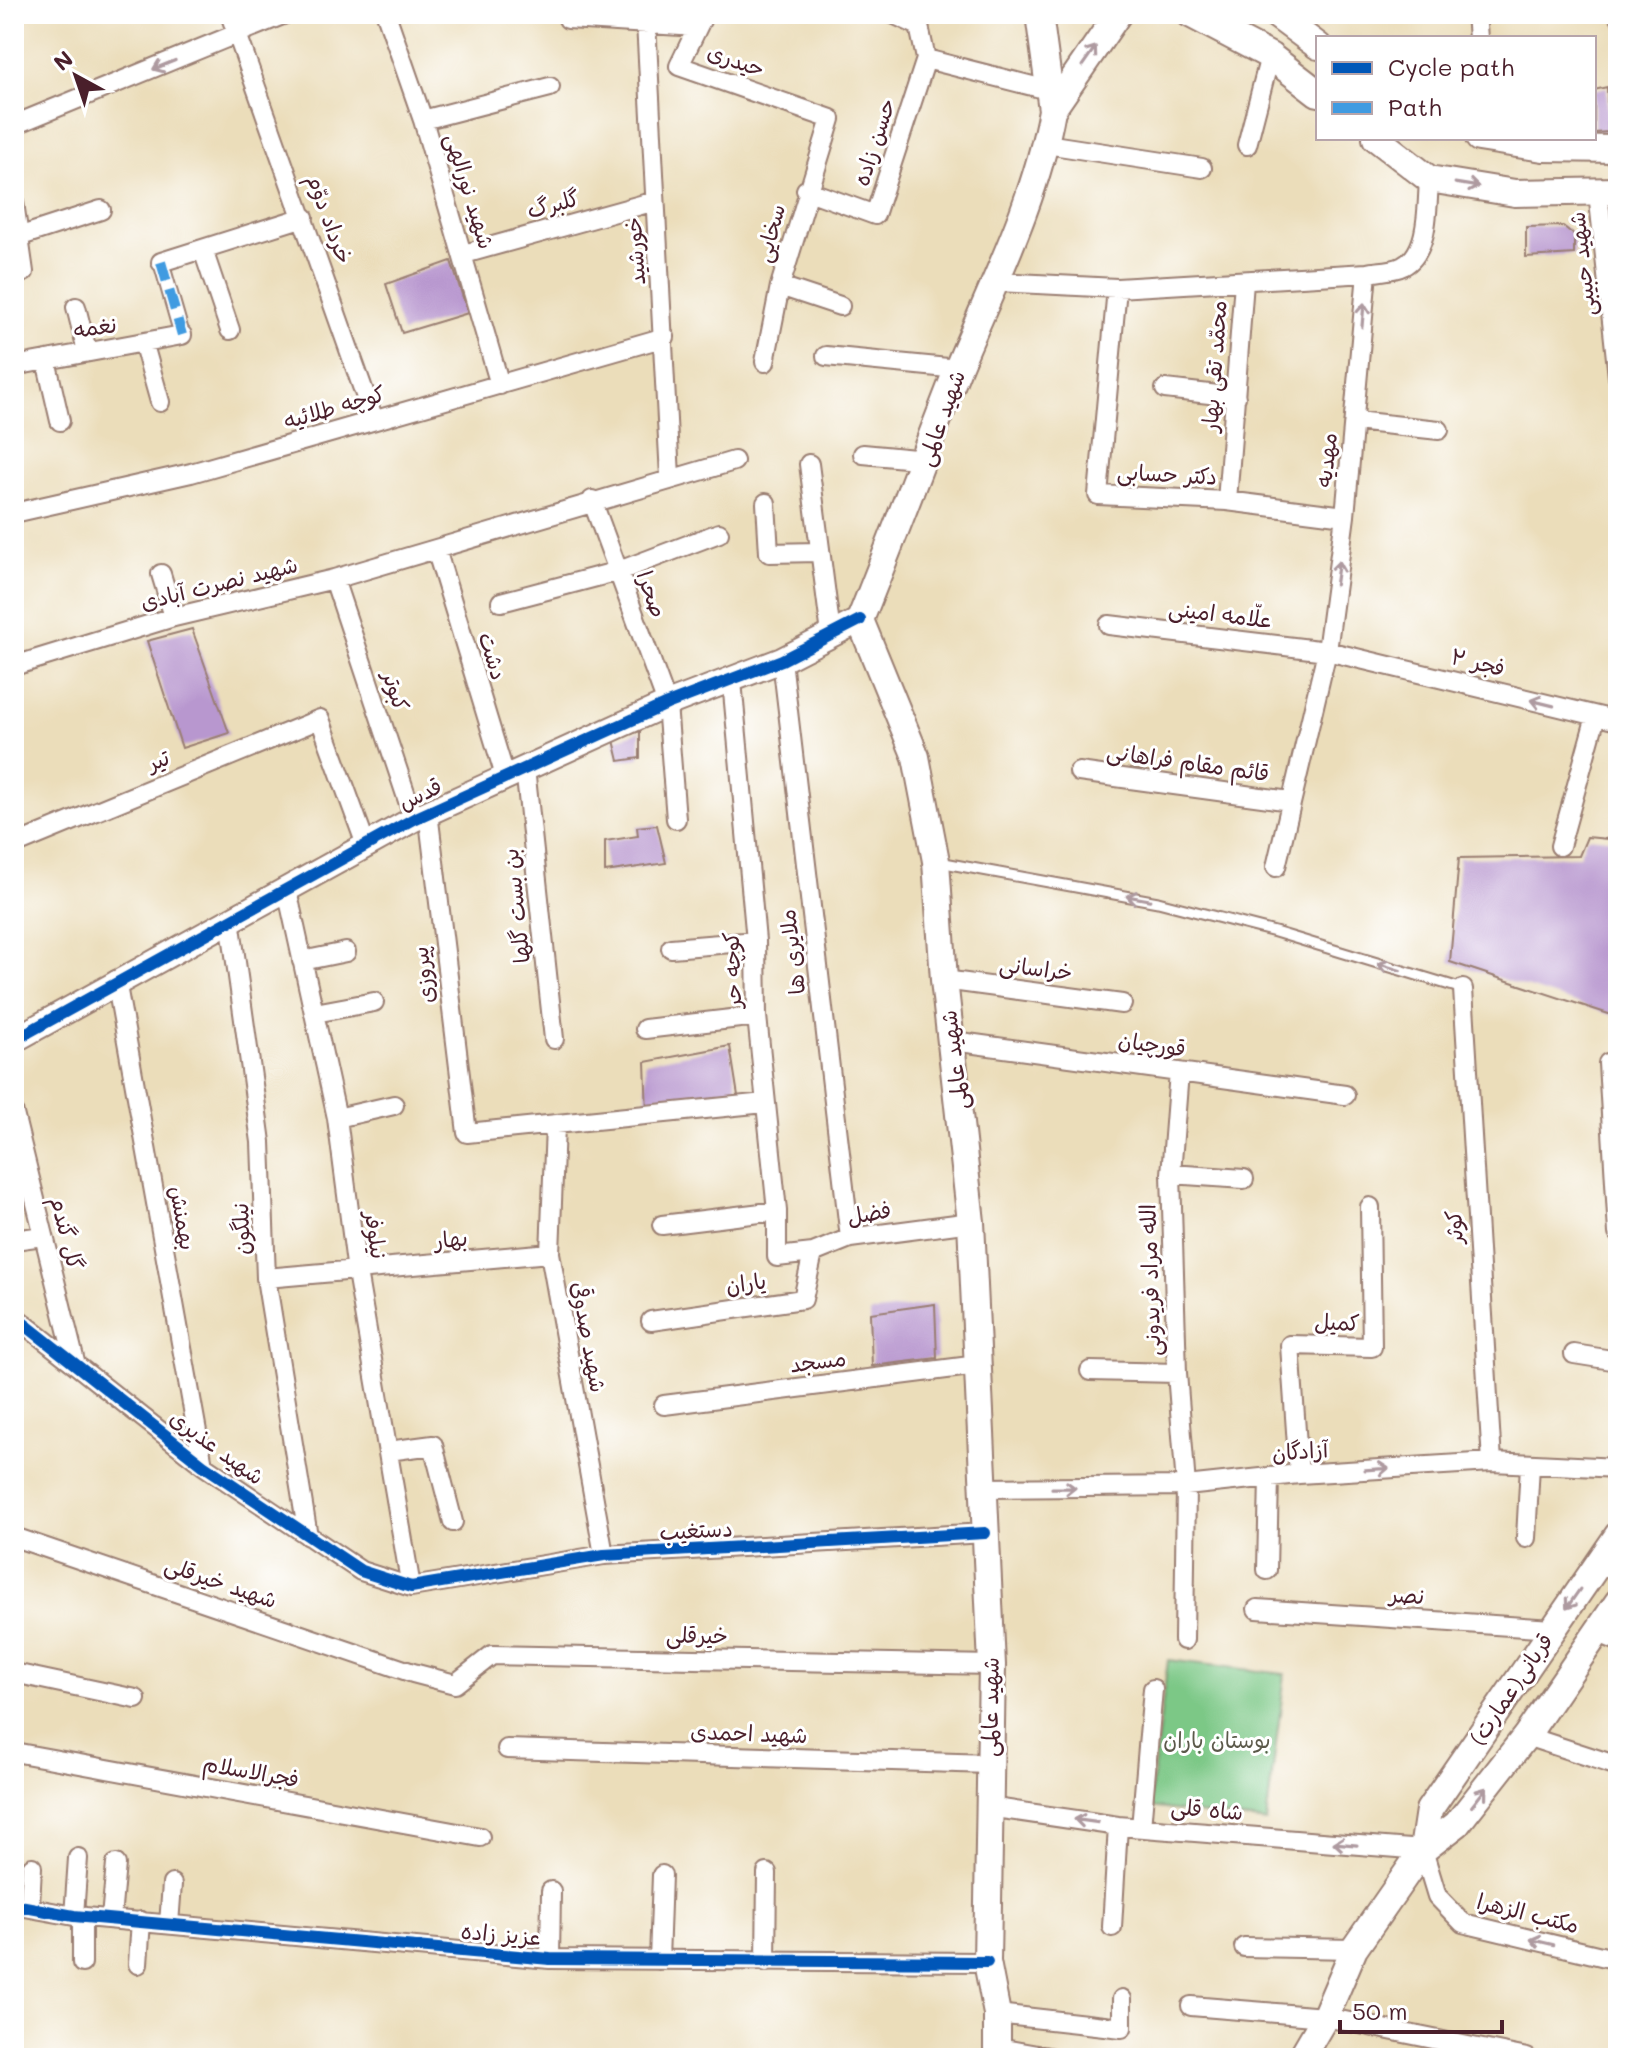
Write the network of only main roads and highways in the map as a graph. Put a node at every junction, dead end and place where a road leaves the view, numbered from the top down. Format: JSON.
{"nodes":[{"id":1,"x":1039,"y":14,"type":"edge"},
{"id":2,"x":1118,"y":14,"type":"edge"},
{"id":3,"x":1190,"y":14,"type":"edge"},
{"id":4,"x":1282,"y":17,"type":"edge"},
{"id":5,"x":1316,"y":44,"type":"edge"},
{"id":6,"x":1316,"y":91,"type":"edge"},
{"id":7,"x":1050,"y":100,"type":"junction"},
{"id":8,"x":1379,"y":140,"type":"edge"},
{"id":9,"x":1495,"y":140,"type":"edge"},
{"id":10,"x":1618,"y":149,"type":"edge"},
{"id":11,"x":1608,"y":192,"type":"edge"},
{"id":12,"x":1618,"y":1535,"type":"edge"},
{"id":13,"x":1618,"y":1602,"type":"edge"},
{"id":14,"x":1607,"y":1636,"type":"edge"},
{"id":15,"x":1423,"y":1850,"type":"junction"},
{"id":16,"x":997,"y":2053,"type":"edge"},
{"id":17,"x":1301,"y":2058,"type":"edge"}],
"edges":[{"from":1,"to":7,"type":"main road","name":"شهید عالمی"},
{"from":7,"to":2,"type":"main road","name":"شهید عالمی","one_way":true},
{"from":3,"to":6,"type":"main road"},
{"from":4,"to":5,"type":"main road"},
{"from":7,"to":16,"type":"main road","name":"شهید عالمی"},
{"from":8,"to":11,"type":"main road","one_way":true},
{"from":9,"to":10,"type":"main road"},
{"from":12,"to":15,"type":"main road","name":"(عمارت)قربانی","one_way":true},
{"from":13,"to":14,"type":"main road","name":"(عمارت)قربانی"},
{"from":15,"to":14,"type":"main road","name":"(عمارت)قربانی","one_way":true},
{"from":15,"to":17,"type":"main road","name":"(عمارت)قربانی"}]}
